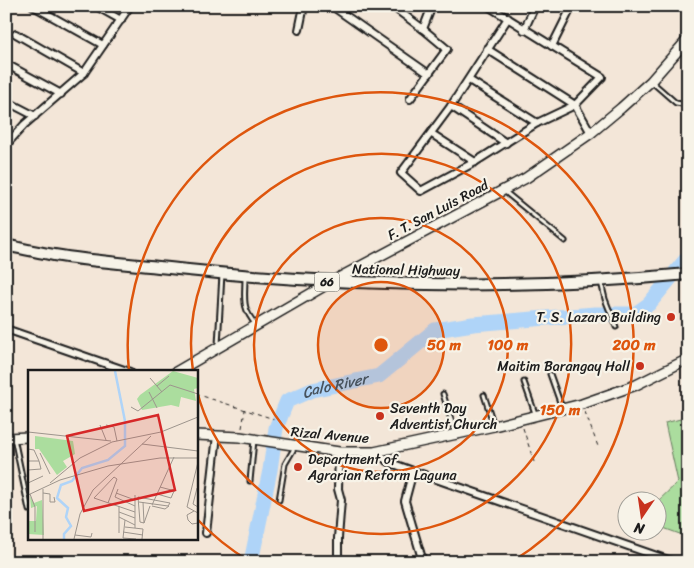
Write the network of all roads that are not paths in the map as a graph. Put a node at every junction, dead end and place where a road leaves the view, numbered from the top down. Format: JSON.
{"nodes":[{"id":1,"x":33,"y":6,"type":"edge"},
{"id":2,"x":96,"y":6,"type":"edge"},
{"id":3,"x":130,"y":6,"type":"edge"},
{"id":4,"x":304,"y":6,"type":"edge"},
{"id":5,"x":332,"y":6,"type":"edge"},
{"id":6,"x":392,"y":6,"type":"edge"},
{"id":7,"x":432,"y":6,"type":"edge"},
{"id":8,"x":535,"y":6,"type":"edge"},
{"id":9,"x":572,"y":6,"type":"edge"},
{"id":10,"x":490,"y":7,"type":"edge"},
{"id":11,"x":508,"y":18,"type":"junction"},
{"id":12,"x":122,"y":20,"type":"junction"},
{"id":13,"x":423,"y":29,"type":"junction"},
{"id":14,"x":299,"y":30,"type":"dead end"},
{"id":15,"x":524,"y":30,"type":"junction"},
{"id":16,"x":16,"y":34,"type":"dead end"},
{"id":17,"x":688,"y":39,"type":"edge"},
{"id":18,"x":103,"y":45,"type":"junction"},
{"id":19,"x":552,"y":46,"type":"junction"},
{"id":20,"x":488,"y":49,"type":"junction"},
{"id":21,"x":6,"y":64,"type":"edge"},
{"id":22,"x":84,"y":73,"type":"junction"},
{"id":23,"x":429,"y":74,"type":"junction"},
{"id":24,"x":469,"y":80,"type":"junction"},
{"id":25,"x":651,"y":81,"type":"junction"},
{"id":26,"x":60,"y":94,"type":"junction"},
{"id":27,"x":410,"y":99,"type":"dead end"},
{"id":28,"x":6,"y":101,"type":"edge"},
{"id":29,"x":575,"y":105,"type":"junction"},
{"id":30,"x":688,"y":105,"type":"edge"},
{"id":31,"x":451,"y":106,"type":"junction"},
{"id":32,"x":35,"y":116,"type":"junction"},
{"id":33,"x":537,"y":123,"type":"junction"},
{"id":34,"x":591,"y":133,"type":"junction"},
{"id":35,"x":432,"y":134,"type":"junction"},
{"id":36,"x":9,"y":137,"type":"edge"},
{"id":37,"x":506,"y":143,"type":"junction"},
{"id":38,"x":6,"y":145,"type":"edge"},
{"id":39,"x":475,"y":162,"type":"junction"},
{"id":40,"x":504,"y":190,"type":"junction"},
{"id":41,"x":565,"y":241,"type":"dead end"},
{"id":42,"x":6,"y":245,"type":"edge"},
{"id":43,"x":222,"y":273,"type":"junction"},
{"id":44,"x":688,"y":274,"type":"edge"},
{"id":45,"x":246,"y":275,"type":"junction"},
{"id":46,"x":601,"y":281,"type":"junction"},
{"id":47,"x":331,"y":282,"type":"junction"},
{"id":48,"x":256,"y":325,"type":"junction"},
{"id":49,"x":616,"y":327,"type":"dead end"},
{"id":50,"x":6,"y":329,"type":"edge"},
{"id":51,"x":218,"y":347,"type":"junction"},
{"id":52,"x":688,"y":359,"type":"edge"},
{"id":53,"x":124,"y":370,"type":"edge"},
{"id":54,"x":179,"y":370,"type":"edge"},
{"id":55,"x":550,"y":374,"type":"dead end"},
{"id":56,"x":524,"y":382,"type":"dead end"},
{"id":57,"x":443,"y":394,"type":"dead end"},
{"id":58,"x":484,"y":395,"type":"dead end"},
{"id":59,"x":562,"y":409,"type":"junction"},
{"id":60,"x":536,"y":416,"type":"junction"},
{"id":61,"x":494,"y":426,"type":"junction"},
{"id":62,"x":198,"y":435,"type":"edge"},
{"id":63,"x":216,"y":435,"type":"junction"},
{"id":64,"x":456,"y":435,"type":"junction"},
{"id":65,"x":28,"y":437,"type":"edge"},
{"id":66,"x":10,"y":438,"type":"edge"},
{"id":67,"x":254,"y":440,"type":"junction"},
{"id":68,"x":292,"y":446,"type":"junction"},
{"id":69,"x":340,"y":452,"type":"junction"},
{"id":70,"x":374,"y":452,"type":"junction"},
{"id":71,"x":413,"y":471,"type":"junction"},
{"id":72,"x":250,"y":481,"type":"dead end"},
{"id":73,"x":279,"y":500,"type":"dead end"},
{"id":74,"x":28,"y":506,"type":"edge"},
{"id":75,"x":206,"y":533,"type":"dead end"},
{"id":76,"x":347,"y":562,"type":"edge"},
{"id":77,"x":423,"y":562,"type":"edge"},
{"id":78,"x":674,"y":562,"type":"edge"}],
"edges":[{"from":1,"to":18,"type":"street"},
{"from":2,"to":12,"type":"street"},
{"from":3,"to":12,"type":"street"},
{"from":4,"to":14,"type":"street"},
{"from":5,"to":23,"type":"street"},
{"from":6,"to":13,"type":"street"},
{"from":7,"to":13,"type":"street"},
{"from":8,"to":15,"type":"street"},
{"from":9,"to":19,"type":"street"},
{"from":10,"to":11,"type":"street"},
{"from":11,"to":15,"type":"street"},
{"from":11,"to":20,"type":"street"},
{"from":12,"to":18,"type":"street"},
{"from":13,"to":23,"type":"street"},
{"from":15,"to":19,"type":"street"},
{"from":16,"to":22,"type":"street"},
{"from":17,"to":25,"type":"main road","name":"F. T. San Luis Road"},
{"from":18,"to":22,"type":"street"},
{"from":19,"to":29,"type":"street"},
{"from":20,"to":24,"type":"street"},
{"from":20,"to":29,"type":"street"},
{"from":21,"to":26,"type":"street"},
{"from":22,"to":26,"type":"street"},
{"from":23,"to":27,"type":"street"},
{"from":24,"to":31,"type":"street"},
{"from":24,"to":33,"type":"street"},
{"from":25,"to":30,"type":"lane"},
{"from":25,"to":34,"type":"main road","name":"F. T. San Luis Road"},
{"from":26,"to":32,"type":"street"},
{"from":28,"to":32,"type":"street"},
{"from":29,"to":33,"type":"street"},
{"from":29,"to":34,"type":"street"},
{"from":31,"to":35,"type":"street"},
{"from":31,"to":37,"type":"street"},
{"from":32,"to":36,"type":"street"},
{"from":33,"to":37,"type":"street"},
{"from":34,"to":40,"type":"main road","name":"F. T. San Luis Road"},
{"from":35,"to":39,"type":"street"},
{"from":35,"to":39,"type":"street"},
{"from":36,"to":38,"type":"street"},
{"from":37,"to":39,"type":"street"},
{"from":40,"to":41,"type":"lane"},
{"from":40,"to":47,"type":"main road","name":"F. T. San Luis Road"},
{"from":42,"to":43,"type":"main road","name":"National Highway","number":"66"},
{"from":43,"to":45,"type":"main road","name":"National Highway","number":"66"},
{"from":43,"to":51,"type":"lane"},
{"from":44,"to":46,"type":"main road","name":"National Highway","number":"66"},
{"from":45,"to":47,"type":"main road","name":"National Highway","number":"66"},
{"from":45,"to":48,"type":"lane"},
{"from":46,"to":47,"type":"main road","name":"National Highway","number":"66"},
{"from":46,"to":49,"type":"lane"},
{"from":47,"to":48,"type":"main road","name":"F. T. San Luis Road"},
{"from":48,"to":51,"type":"main road","name":"F. T. San Luis Road"},
{"from":50,"to":53,"type":"street"},
{"from":51,"to":54,"type":"main road","name":"F. T. San Luis Road"},
{"from":52,"to":59,"type":"main road","name":"Rizal Avenue"},
{"from":55,"to":59,"type":"lane"},
{"from":56,"to":60,"type":"lane"},
{"from":57,"to":64,"type":"lane"},
{"from":58,"to":61,"type":"lane"},
{"from":59,"to":60,"type":"main road","name":"Rizal Avenue"},
{"from":60,"to":61,"type":"main road","name":"Rizal Avenue"},
{"from":61,"to":64,"type":"main road","name":"Rizal Avenue"},
{"from":62,"to":63,"type":"main road","name":"Rizal Avenue"},
{"from":63,"to":67,"type":"main road","name":"Rizal Avenue"},
{"from":63,"to":75,"type":"street"},
{"from":64,"to":70,"type":"main road","name":"Rizal Avenue"},
{"from":65,"to":66,"type":"main road"},
{"from":66,"to":74,"type":"lane"},
{"from":67,"to":68,"type":"main road","name":"Rizal Avenue"},
{"from":67,"to":72,"type":"lane"},
{"from":68,"to":69,"type":"main road","name":"Rizal Avenue"},
{"from":68,"to":73,"type":"lane"},
{"from":69,"to":70,"type":"main road","name":"Rizal Avenue"},
{"from":69,"to":76,"type":"street"},
{"from":70,"to":71,"type":"street"},
{"from":71,"to":77,"type":"street"},
{"from":71,"to":78,"type":"street"}]}
